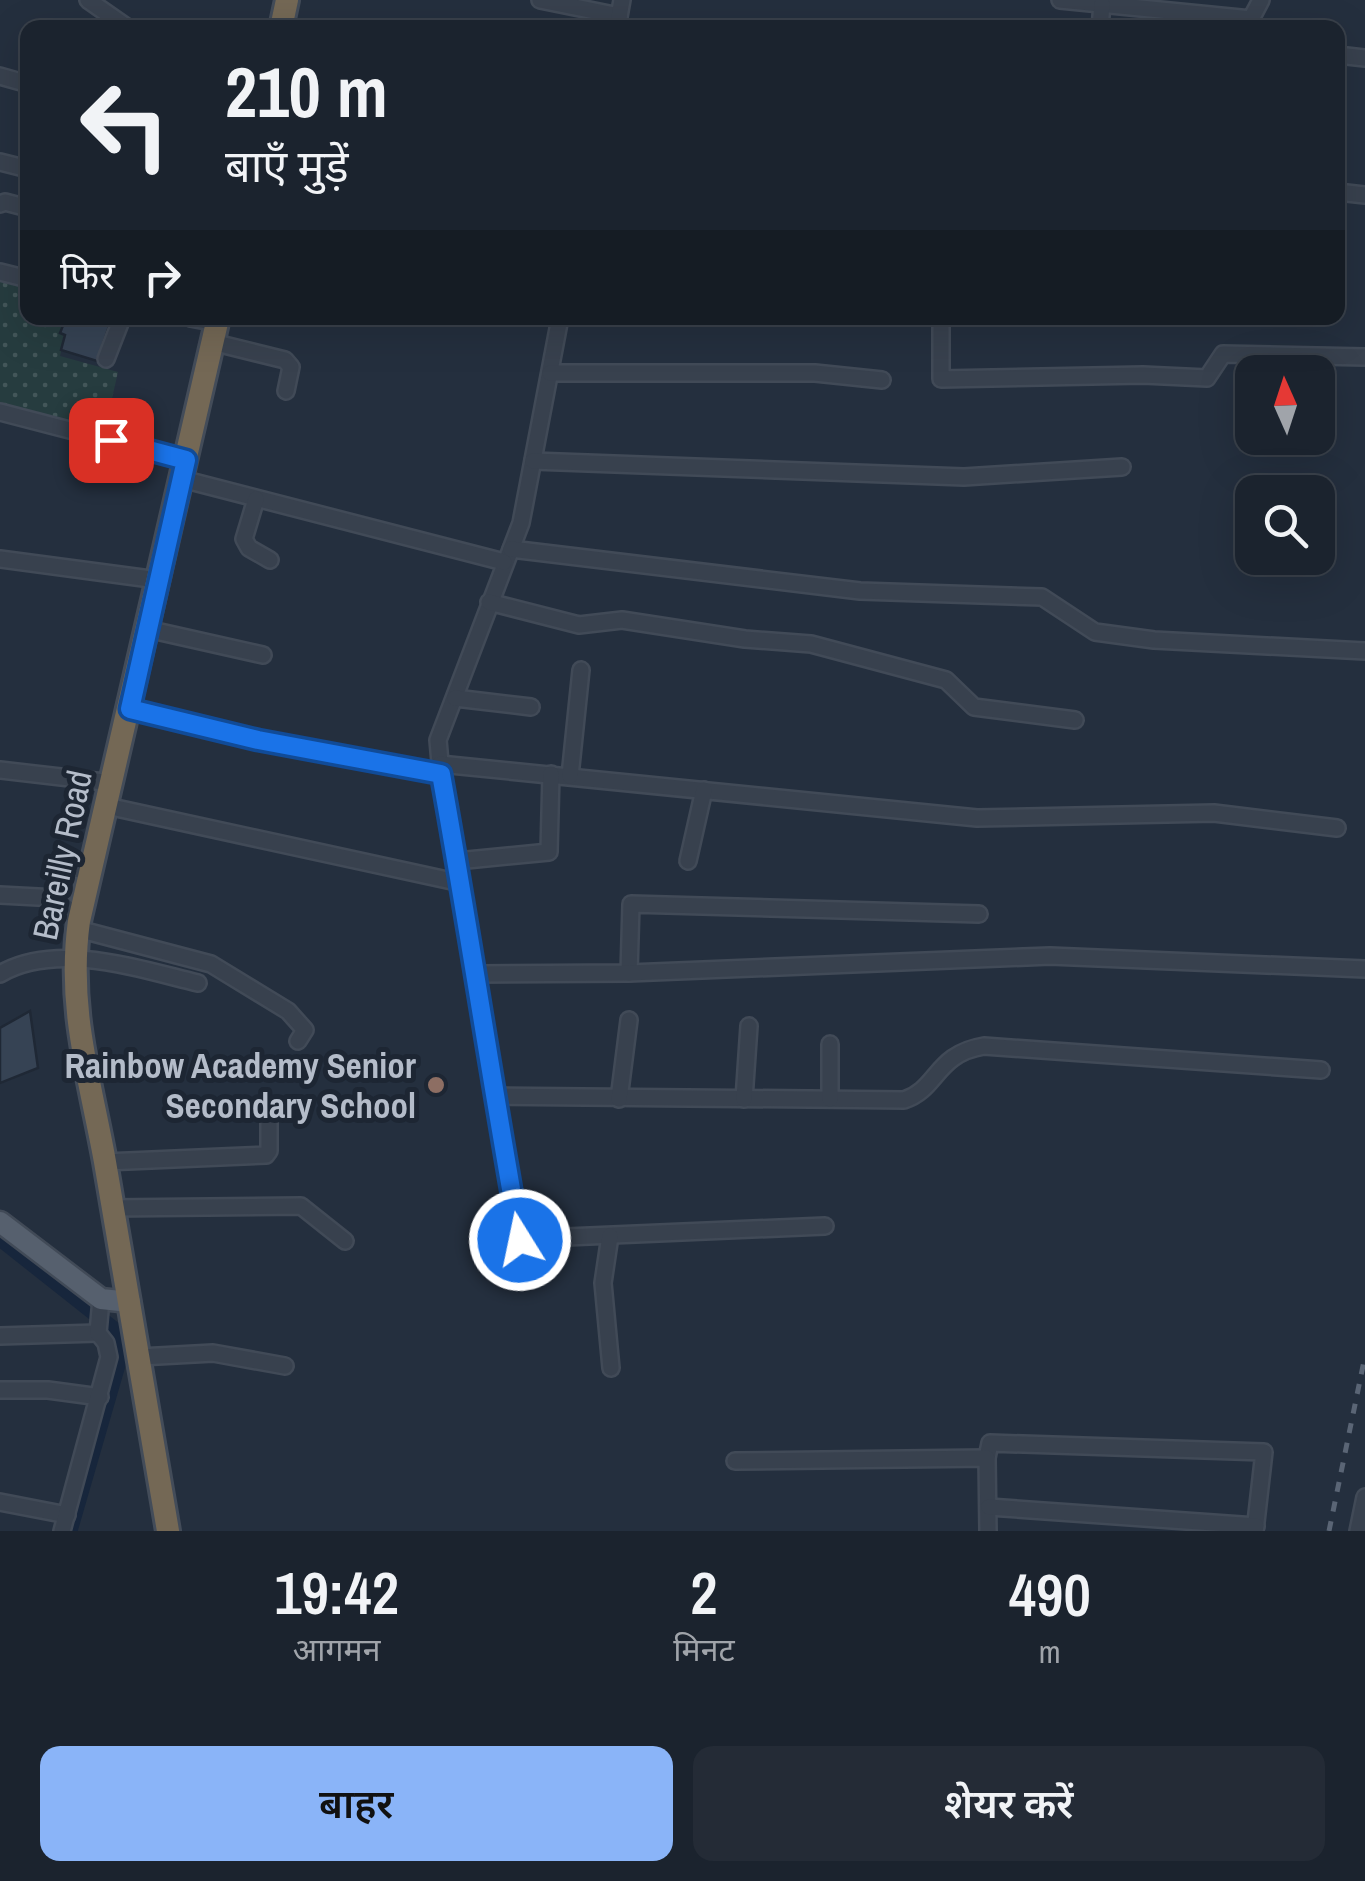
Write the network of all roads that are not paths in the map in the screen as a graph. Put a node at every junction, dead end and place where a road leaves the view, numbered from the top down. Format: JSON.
{"nodes":[{"id":1,"x":88,"y":0,"type":"edge"},
{"id":2,"x":540,"y":0,"type":"edge"},
{"id":3,"x":1060,"y":0,"type":"edge"},
{"id":4,"x":1102,"y":4,"type":"junction"},
{"id":5,"x":619,"y":14,"type":"edge"},
{"id":6,"x":117,"y":20,"type":"edge"},
{"id":7,"x":1101,"y":20,"type":"edge"},
{"id":8,"x":1227,"y":20,"type":"edge"},
{"id":9,"x":119,"y":325,"type":"edge"},
{"id":10,"x":559,"y":325,"type":"edge"},
{"id":11,"x":940,"y":325,"type":"edge"},
{"id":12,"x":216,"y":327,"type":"edge"},
{"id":13,"x":1365,"y":357,"type":"edge"},
{"id":14,"x":106,"y":359,"type":"dead end"},
{"id":15,"x":550,"y":372,"type":"junction"},
{"id":16,"x":882,"y":380,"type":"dead end"},
{"id":17,"x":286,"y":391,"type":"dead end"},
{"id":18,"x":0,"y":412,"type":"edge"},
{"id":19,"x":533,"y":461,"type":"junction"},
{"id":20,"x":1122,"y":467,"type":"dead end"},
{"id":21,"x":184,"y":469,"type":"junction"},
{"id":22,"x":256,"y":498,"type":"junction"},
{"id":23,"x":507,"y":556,"type":"junction"},
{"id":24,"x":0,"y":559,"type":"edge"},
{"id":25,"x":270,"y":560,"type":"dead end"},
{"id":26,"x":158,"y":580,"type":"junction"},
{"id":27,"x":489,"y":602,"type":"junction"},
{"id":28,"x":148,"y":628,"type":"junction"},
{"id":29,"x":1365,"y":651,"type":"edge"},
{"id":30,"x":263,"y":655,"type":"dead end"},
{"id":31,"x":581,"y":670,"type":"dead end"},
{"id":32,"x":455,"y":698,"type":"junction"},
{"id":33,"x":530,"y":707,"type":"dead end"},
{"id":34,"x":130,"y":709,"type":"junction"},
{"id":35,"x":1076,"y":720,"type":"dead end"},
{"id":36,"x":440,"y":769,"type":"junction"},
{"id":37,"x":0,"y":770,"type":"edge"},
{"id":38,"x":551,"y":774,"type":"junction"},
{"id":39,"x":570,"y":776,"type":"junction"},
{"id":40,"x":113,"y":783,"type":"junction"},
{"id":41,"x":704,"y":790,"type":"junction"},
{"id":42,"x":107,"y":806,"type":"junction"},
{"id":43,"x":1338,"y":828,"type":"dead end"},
{"id":44,"x":457,"y":861,"type":"junction"},
{"id":45,"x":688,"y":862,"type":"dead end"},
{"id":46,"x":93,"y":867,"type":"junction"},
{"id":47,"x":460,"y":884,"type":"junction"},
{"id":48,"x":0,"y":895,"type":"edge"},
{"id":49,"x":57,"y":898,"type":"junction"},
{"id":50,"x":979,"y":914,"type":"dead end"},
{"id":51,"x":79,"y":926,"type":"junction"},
{"id":52,"x":74,"y":959,"type":"junction"},
{"id":53,"x":1365,"y":969,"type":"edge"},
{"id":54,"x":629,"y":973,"type":"junction"},
{"id":55,"x":0,"y":974,"type":"edge"},
{"id":56,"x":478,"y":974,"type":"junction"},
{"id":57,"x":198,"y":984,"type":"dead end"},
{"id":58,"x":629,"y":1020,"type":"dead end"},
{"id":59,"x":749,"y":1026,"type":"dead end"},
{"id":60,"x":298,"y":1041,"type":"dead end"},
{"id":61,"x":830,"y":1044,"type":"dead end"},
{"id":62,"x":1321,"y":1070,"type":"dead end"},
{"id":63,"x":495,"y":1096,"type":"junction"},
{"id":64,"x":618,"y":1099,"type":"junction"},
{"id":65,"x":744,"y":1099,"type":"junction"},
{"id":66,"x":830,"y":1099,"type":"junction"},
{"id":67,"x":269,"y":1115,"type":"dead end"},
{"id":68,"x":105,"y":1162,"type":"junction"},
{"id":69,"x":112,"y":1208,"type":"junction"},
{"id":70,"x":0,"y":1222,"type":"edge"},
{"id":71,"x":825,"y":1226,"type":"dead end"},
{"id":72,"x":610,"y":1236,"type":"junction"},
{"id":73,"x":345,"y":1241,"type":"dead end"},
{"id":74,"x":130,"y":1302,"type":"junction"},
{"id":75,"x":99,"y":1317,"type":"junction"},
{"id":76,"x":0,"y":1336,"type":"edge"},
{"id":77,"x":140,"y":1357,"type":"junction"},
{"id":78,"x":285,"y":1366,"type":"dead end"},
{"id":79,"x":611,"y":1368,"type":"dead end"},
{"id":80,"x":0,"y":1390,"type":"edge"},
{"id":81,"x":100,"y":1397,"type":"junction"},
{"id":82,"x":987,"y":1458,"type":"junction"},
{"id":83,"x":735,"y":1461,"type":"dead end"},
{"id":84,"x":1365,"y":1497,"type":"edge"},
{"id":85,"x":0,"y":1502,"type":"edge"},
{"id":86,"x":990,"y":1508,"type":"junction"},
{"id":87,"x":65,"y":1523,"type":"edge"},
{"id":88,"x":1255,"y":1528,"type":"edge"},
{"id":89,"x":168,"y":1531,"type":"edge"},
{"id":90,"x":988,"y":1531,"type":"edge"},
{"id":91,"x":1358,"y":1531,"type":"edge"}],
"edges":[{"from":1,"to":6,"type":"street"},
{"from":2,"to":5,"type":"street"},
{"from":3,"to":4,"type":"street"},
{"from":4,"to":7,"type":"street"},
{"from":4,"to":8,"type":"street"},
{"from":9,"to":14,"type":"street"},
{"from":10,"to":15,"type":"street"},
{"from":11,"to":13,"type":"street"},
{"from":12,"to":17,"type":"street"},
{"from":12,"to":21,"type":"highway","name":"Bareilly Road"},
{"from":15,"to":16,"type":"street"},
{"from":15,"to":19,"type":"street"},
{"from":18,"to":21,"type":"street"},
{"from":19,"to":20,"type":"street"},
{"from":19,"to":23,"type":"street"},
{"from":21,"to":22,"type":"street"},
{"from":21,"to":26,"type":"highway","name":"Bareilly Road"},
{"from":22,"to":23,"type":"street"},
{"from":22,"to":25,"type":"street"},
{"from":23,"to":27,"type":"street"},
{"from":23,"to":29,"type":"street"},
{"from":24,"to":26,"type":"street"},
{"from":26,"to":28,"type":"highway","name":"Bareilly Road"},
{"from":27,"to":32,"type":"street"},
{"from":27,"to":35,"type":"street"},
{"from":28,"to":30,"type":"street"},
{"from":28,"to":34,"type":"highway","name":"Bareilly Road"},
{"from":31,"to":39,"type":"street"},
{"from":32,"to":33,"type":"street"},
{"from":32,"to":36,"type":"street"},
{"from":34,"to":36,"type":"street"},
{"from":34,"to":40,"type":"highway","name":"Bareilly Road"},
{"from":36,"to":38,"type":"street"},
{"from":36,"to":44,"type":"street"},
{"from":37,"to":40,"type":"street"},
{"from":38,"to":39,"type":"street"},
{"from":38,"to":44,"type":"street"},
{"from":39,"to":41,"type":"street"},
{"from":40,"to":42,"type":"highway","name":"Bareilly Road"},
{"from":41,"to":43,"type":"street"},
{"from":41,"to":45,"type":"street"},
{"from":42,"to":46,"type":"highway","name":"Bareilly Road"},
{"from":42,"to":47,"type":"street"},
{"from":44,"to":47,"type":"street"},
{"from":46,"to":49,"type":"street"},
{"from":46,"to":51,"type":"highway","name":"Bareilly Road"},
{"from":47,"to":56,"type":"street"},
{"from":48,"to":49,"type":"street"},
{"from":49,"to":51,"type":"street"},
{"from":50,"to":54,"type":"street"},
{"from":51,"to":52,"type":"highway","name":"Bareilly Road"},
{"from":51,"to":60,"type":"street"},
{"from":52,"to":55,"type":"street"},
{"from":52,"to":57,"type":"street"},
{"from":52,"to":68,"type":"highway","name":"Bareilly Road"},
{"from":53,"to":54,"type":"street"},
{"from":54,"to":56,"type":"street"},
{"from":56,"to":63,"type":"street"},
{"from":58,"to":64,"type":"street"},
{"from":59,"to":65,"type":"street"},
{"from":61,"to":66,"type":"street"},
{"from":62,"to":66,"type":"street"},
{"from":63,"to":64,"type":"street"},
{"from":63,"to":72,"type":"street"},
{"from":64,"to":65,"type":"street"},
{"from":65,"to":66,"type":"street"},
{"from":67,"to":68,"type":"street"},
{"from":68,"to":69,"type":"highway","name":"Bareilly Road"},
{"from":69,"to":73,"type":"street"},
{"from":69,"to":74,"type":"highway","name":"Bareilly Road"},
{"from":70,"to":75,"type":"main road"},
{"from":71,"to":72,"type":"street"},
{"from":72,"to":79,"type":"street"},
{"from":74,"to":75,"type":"main road"},
{"from":74,"to":77,"type":"highway","name":"Bareilly Road"},
{"from":75,"to":76,"type":"street"},
{"from":75,"to":81,"type":"street"},
{"from":77,"to":78,"type":"street"},
{"from":77,"to":89,"type":"highway","name":"Bareilly Road"},
{"from":80,"to":81,"type":"street"},
{"from":81,"to":87,"type":"street"},
{"from":82,"to":83,"type":"street"},
{"from":82,"to":86,"type":"street"},
{"from":82,"to":88,"type":"street"},
{"from":84,"to":91,"type":"street"},
{"from":85,"to":87,"type":"street"},
{"from":86,"to":88,"type":"street"},
{"from":86,"to":90,"type":"street"}]}
